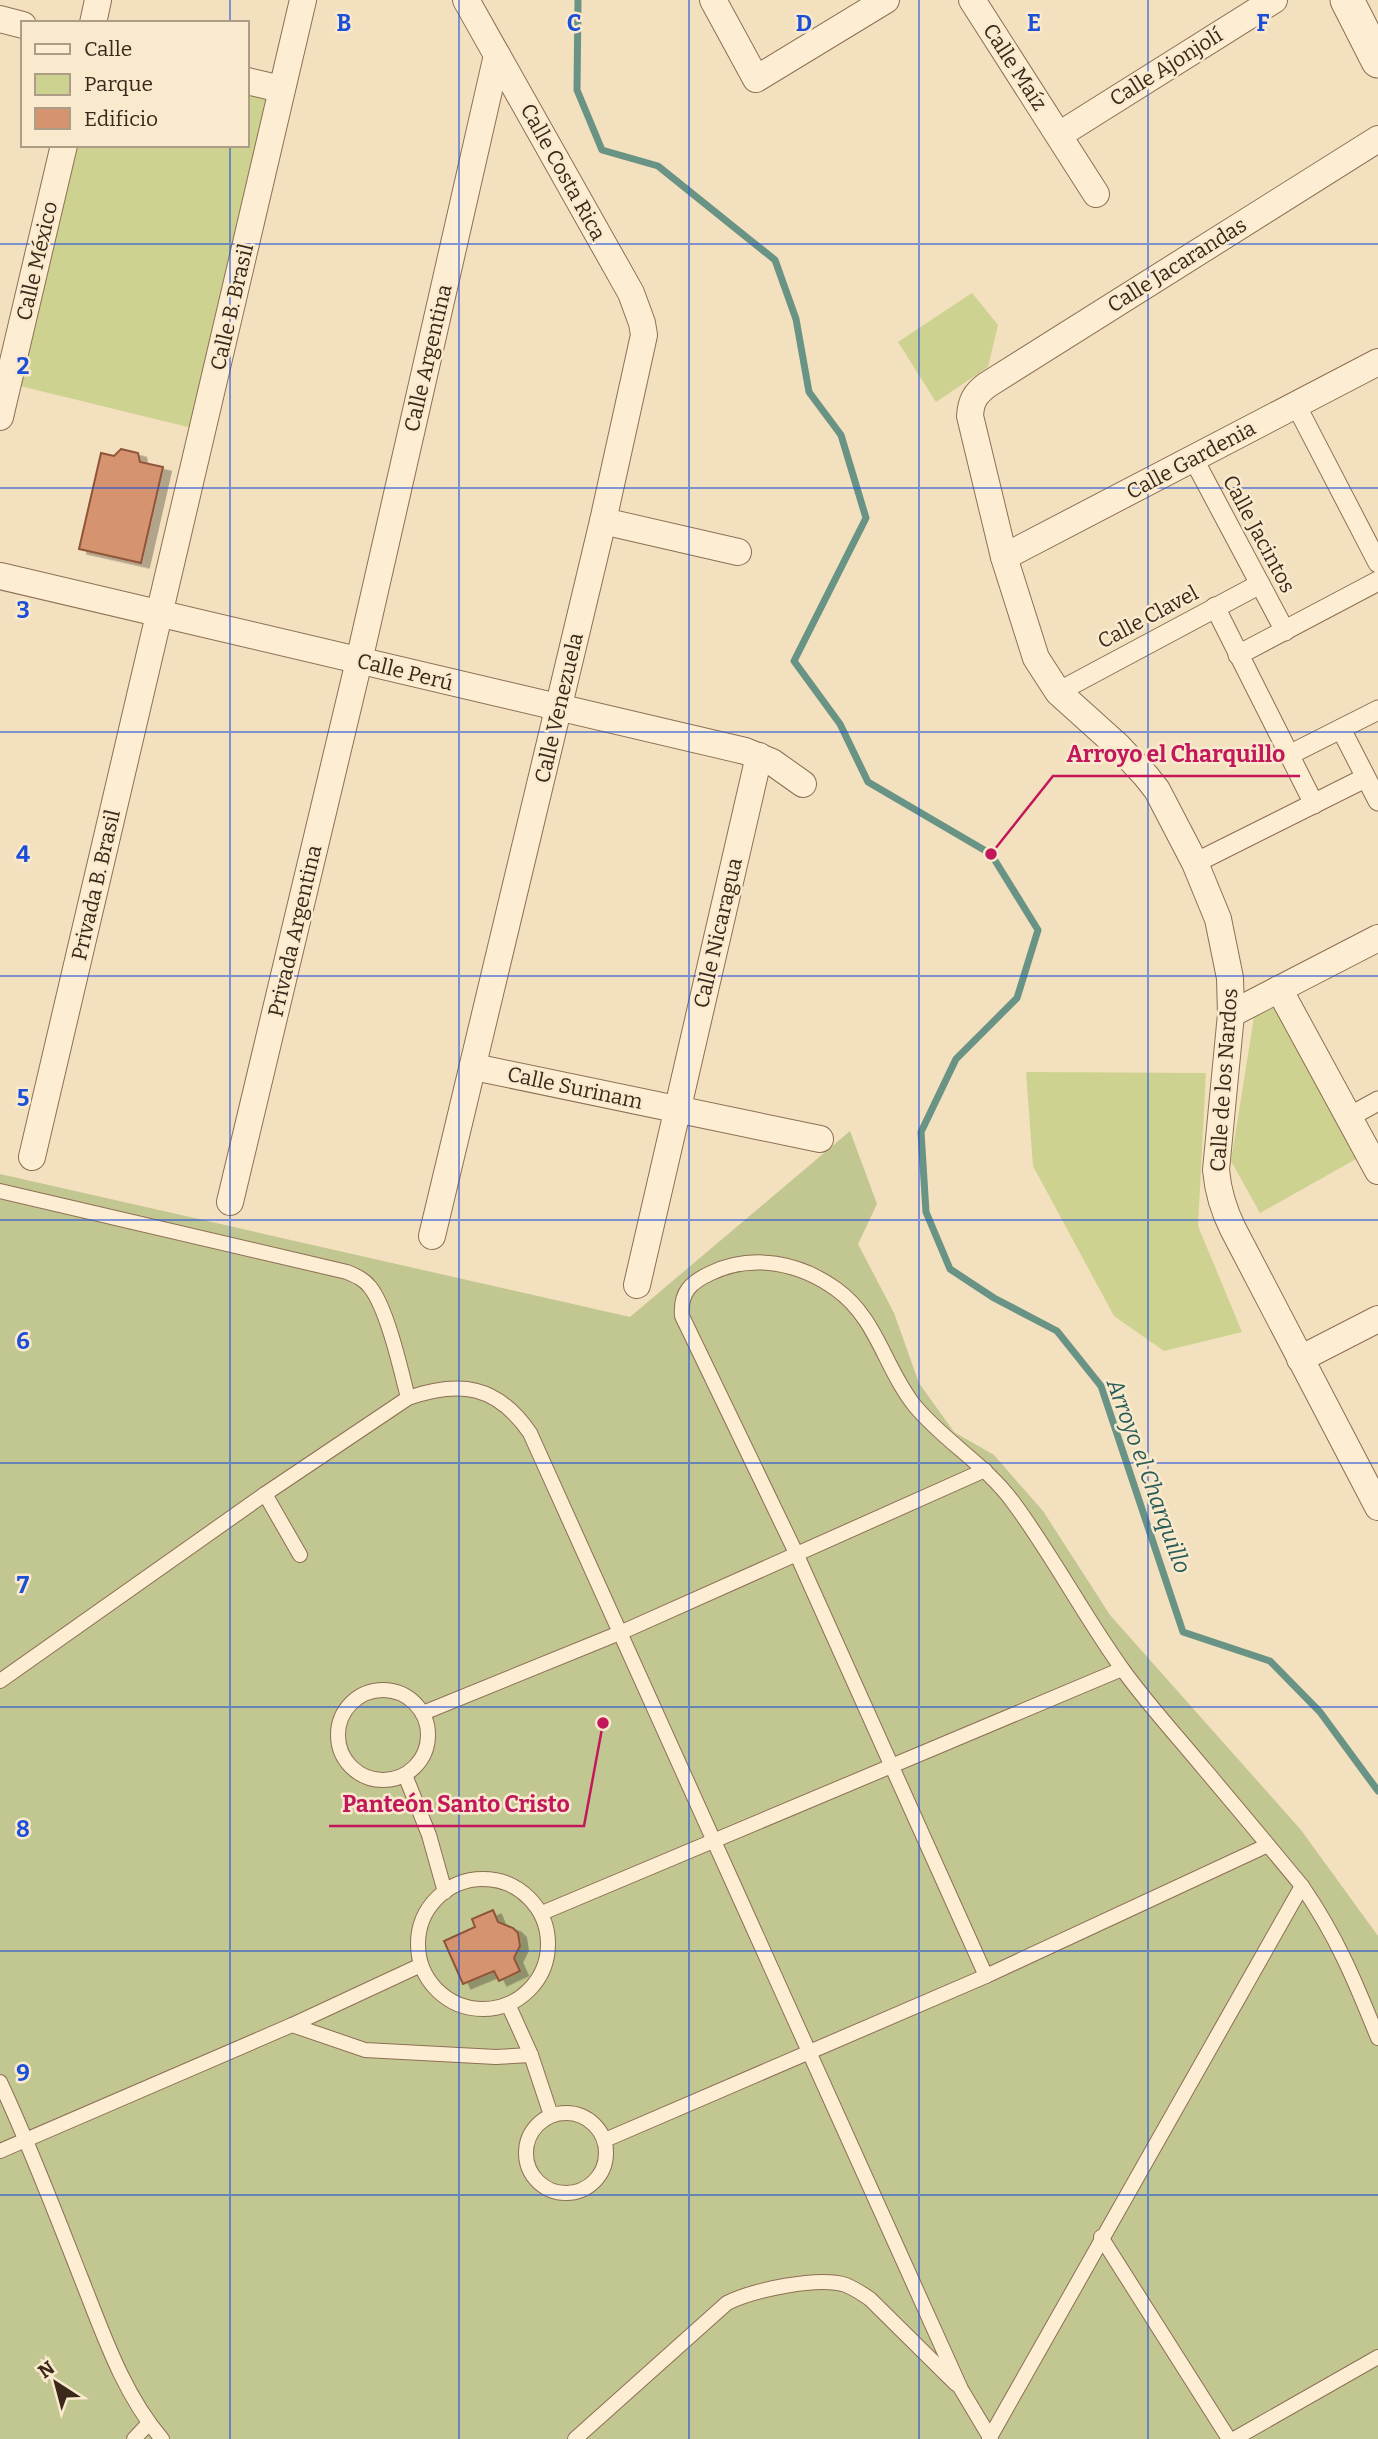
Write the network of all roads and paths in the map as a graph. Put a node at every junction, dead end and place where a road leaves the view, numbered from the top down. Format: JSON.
{"nodes":[{"id":1,"x":98,"y":0,"type":"edge"},
{"id":2,"x":303,"y":0,"type":"edge"},
{"id":3,"x":466,"y":0,"type":"edge"},
{"id":4,"x":713,"y":0,"type":"edge"},
{"id":5,"x":886,"y":0,"type":"edge"},
{"id":6,"x":972,"y":0,"type":"edge"},
{"id":7,"x":1274,"y":0,"type":"edge"},
{"id":8,"x":1347,"y":0,"type":"edge"},
{"id":9,"x":0,"y":19,"type":"edge"},
{"id":10,"x":93,"y":21,"type":"edge"},
{"id":11,"x":21,"y":24,"type":"edge"},
{"id":12,"x":497,"y":55,"type":"junction"},
{"id":13,"x":1378,"y":61,"type":"edge"},
{"id":14,"x":248,"y":80,"type":"edge"},
{"id":15,"x":281,"y":89,"type":"junction"},
{"id":16,"x":1059,"y":135,"type":"junction"},
{"id":17,"x":1378,"y":139,"type":"edge"},
{"id":18,"x":64,"y":147,"type":"edge"},
{"id":19,"x":1096,"y":194,"type":"dead end"},
{"id":20,"x":643,"y":349,"type":"joint"},
{"id":21,"x":1378,"y":362,"type":"edge"},
{"id":22,"x":977,"y":393,"type":"joint"},
{"id":23,"x":1296,"y":405,"type":"junction"},
{"id":24,"x":0,"y":417,"type":"edge"},
{"id":25,"x":1193,"y":458,"type":"junction"},
{"id":26,"x":603,"y":521,"type":"junction"},
{"id":27,"x":1370,"y":527,"type":"edge"},
{"id":28,"x":738,"y":552,"type":"dead end"},
{"id":29,"x":1004,"y":557,"type":"junction"},
{"id":30,"x":1378,"y":563,"type":"edge"},
{"id":31,"x":0,"y":576,"type":"edge"},
{"id":32,"x":1378,"y":581,"type":"edge"},
{"id":33,"x":1260,"y":584,"type":"junction"},
{"id":34,"x":1214,"y":607,"type":"junction"},
{"id":35,"x":159,"y":613,"type":"junction"},
{"id":36,"x":1285,"y":631,"type":"junction"},
{"id":37,"x":1238,"y":655,"type":"junction"},
{"id":38,"x":359,"y":661,"type":"junction"},
{"id":39,"x":1058,"y":692,"type":"junction"},
{"id":40,"x":559,"y":709,"type":"junction"},
{"id":41,"x":1378,"y":709,"type":"edge"},
{"id":42,"x":1341,"y":729,"type":"junction"},
{"id":43,"x":1289,"y":755,"type":"junction"},
{"id":44,"x":759,"y":756,"type":"junction"},
{"id":45,"x":1364,"y":778,"type":"junction"},
{"id":46,"x":803,"y":784,"type":"dead end"},
{"id":47,"x":1378,"y":801,"type":"edge"},
{"id":48,"x":1314,"y":804,"type":"junction"},
{"id":49,"x":1195,"y":863,"type":"junction"},
{"id":50,"x":1378,"y":938,"type":"edge"},
{"id":51,"x":1279,"y":989,"type":"junction"},
{"id":52,"x":1231,"y":1014,"type":"junction"},
{"id":53,"x":474,"y":1066,"type":"junction"},
{"id":54,"x":1378,"y":1101,"type":"edge"},
{"id":55,"x":676,"y":1110,"type":"junction"},
{"id":56,"x":1349,"y":1117,"type":"junction"},
{"id":57,"x":820,"y":1139,"type":"dead end"},
{"id":58,"x":33,"y":1157,"type":"dead end"},
{"id":59,"x":1378,"y":1171,"type":"edge"},
{"id":60,"x":1,"y":1195,"type":"edge"},
{"id":61,"x":230,"y":1202,"type":"dead end"},
{"id":62,"x":432,"y":1237,"type":"dead end"},
{"id":63,"x":637,"y":1285,"type":"dead end"},
{"id":64,"x":1378,"y":1319,"type":"edge"},
{"id":65,"x":1300,"y":1359,"type":"junction"},
{"id":66,"x":408,"y":1398,"type":"junction"},
{"id":67,"x":985,"y":1470,"type":"junction"},
{"id":68,"x":265,"y":1494,"type":"junction"},
{"id":69,"x":1378,"y":1507,"type":"edge"},
{"id":70,"x":796,"y":1553,"type":"junction"},
{"id":71,"x":300,"y":1555,"type":"dead end"},
{"id":72,"x":622,"y":1632,"type":"junction"},
{"id":73,"x":1122,"y":1669,"type":"junction"},
{"id":74,"x":0,"y":1681,"type":"edge"},
{"id":75,"x":423,"y":1713,"type":"junction"},
{"id":76,"x":891,"y":1765,"type":"junction"},
{"id":77,"x":404,"y":1775,"type":"junction"},
{"id":78,"x":715,"y":1840,"type":"junction"},
{"id":79,"x":1268,"y":1845,"type":"junction"},
{"id":80,"x":1302,"y":1886,"type":"junction"},
{"id":81,"x":445,"y":1892,"type":"junction"},
{"id":82,"x":542,"y":1913,"type":"junction"},
{"id":83,"x":421,"y":1965,"type":"junction"},
{"id":84,"x":986,"y":1976,"type":"junction"},
{"id":85,"x":508,"y":2004,"type":"junction"},
{"id":86,"x":292,"y":2025,"type":"junction"},
{"id":87,"x":1378,"y":2038,"type":"edge"},
{"id":88,"x":810,"y":2051,"type":"junction"},
{"id":89,"x":531,"y":2055,"type":"junction"},
{"id":90,"x":0,"y":2082,"type":"edge"},
{"id":91,"x":551,"y":2115,"type":"junction"},
{"id":92,"x":27,"y":2140,"type":"junction"},
{"id":93,"x":605,"y":2140,"type":"junction"},
{"id":94,"x":0,"y":2151,"type":"edge"},
{"id":95,"x":1101,"y":2237,"type":"junction"},
{"id":96,"x":1378,"y":2357,"type":"edge"},
{"id":97,"x":961,"y":2389,"type":"junction"},
{"id":98,"x":149,"y":2423,"type":"junction"},
{"id":99,"x":990,"y":2438,"type":"edge"},
{"id":100,"x":134,"y":2439,"type":"edge"},
{"id":101,"x":162,"y":2439,"type":"edge"},
{"id":102,"x":575,"y":2439,"type":"edge"},
{"id":103,"x":1231,"y":2439,"type":"edge"}],
"edges":[{"from":1,"to":10,"type":"street"},
{"from":2,"to":15,"type":"street","name":"Calle B. Brasil"},
{"from":3,"to":12,"type":"street","name":"Calle Costa Rica"},
{"from":4,"to":5,"type":"street"},
{"from":6,"to":16,"type":"street","name":"Calle Maíz"},
{"from":7,"to":16,"type":"street","name":"Calle Ajonjolí"},
{"from":8,"to":13,"type":"street"},
{"from":9,"to":11,"type":"street"},
{"from":12,"to":20,"type":"street","name":"Calle Costa Rica"},
{"from":12,"to":38,"type":"street","name":"Calle Argentina"},
{"from":14,"to":15,"type":"street"},
{"from":15,"to":35,"type":"street","name":"Calle B. Brasil"},
{"from":16,"to":19,"type":"street","name":"Calle Maíz"},
{"from":17,"to":22,"type":"street","name":"Calle Jacarandas"},
{"from":18,"to":24,"type":"street","name":"Calle México"},
{"from":20,"to":26,"type":"street","name":"Calle Venezuela"},
{"from":21,"to":23,"type":"street","name":"Calle Gardenia"},
{"from":22,"to":29,"type":"street","name":"Calle de los Nardos"},
{"from":23,"to":25,"type":"street","name":"Calle Gardenia"},
{"from":23,"to":27,"type":"street"},
{"from":25,"to":29,"type":"street","name":"Calle Gardenia"},
{"from":25,"to":33,"type":"street","name":"Calle Jacintos"},
{"from":26,"to":28,"type":"street"},
{"from":26,"to":40,"type":"street","name":"Calle Venezuela"},
{"from":27,"to":30,"type":"street"},
{"from":29,"to":39,"type":"street","name":"Calle de los Nardos"},
{"from":31,"to":35,"type":"street","name":"Calle Perú"},
{"from":32,"to":36,"type":"street"},
{"from":33,"to":34,"type":"street","name":"Calle Clavel"},
{"from":33,"to":36,"type":"street","name":"Calle Jacintos"},
{"from":34,"to":37,"type":"street"},
{"from":34,"to":39,"type":"street","name":"Calle Clavel"},
{"from":35,"to":38,"type":"street","name":"Calle Perú"},
{"from":35,"to":58,"type":"street","name":"Privada B. Brasil"},
{"from":36,"to":37,"type":"street"},
{"from":37,"to":43,"type":"street"},
{"from":38,"to":40,"type":"street","name":"Calle Perú"},
{"from":38,"to":61,"type":"street","name":"Privada Argentina"},
{"from":39,"to":49,"type":"street","name":"Calle de los Nardos"},
{"from":40,"to":44,"type":"street","name":"Calle Perú"},
{"from":40,"to":53,"type":"street","name":"Calle Venezuela"},
{"from":41,"to":42,"type":"street"},
{"from":42,"to":43,"type":"street"},
{"from":42,"to":45,"type":"street"},
{"from":43,"to":48,"type":"street"},
{"from":44,"to":46,"type":"street","name":"Calle Perú"},
{"from":44,"to":55,"type":"street","name":"Calle Nicaragua"},
{"from":45,"to":47,"type":"street"},
{"from":45,"to":48,"type":"street"},
{"from":48,"to":49,"type":"street"},
{"from":49,"to":52,"type":"street","name":"Calle de los Nardos"},
{"from":50,"to":51,"type":"street"},
{"from":51,"to":52,"type":"street"},
{"from":51,"to":56,"type":"street"},
{"from":52,"to":65,"type":"street","name":"Calle de los Nardos"},
{"from":53,"to":55,"type":"street","name":"Calle Surinam"},
{"from":53,"to":62,"type":"street","name":"Calle Venezuela"},
{"from":54,"to":56,"type":"street"},
{"from":55,"to":57,"type":"street","name":"Calle Surinam"},
{"from":55,"to":63,"type":"street","name":"Calle Nicaragua"},
{"from":56,"to":59,"type":"street"},
{"from":60,"to":66,"type":"lane"},
{"from":64,"to":65,"type":"street"},
{"from":65,"to":69,"type":"street","name":"Calle de los Nardos"},
{"from":66,"to":68,"type":"lane"},
{"from":66,"to":72,"type":"lane"},
{"from":67,"to":70,"type":"lane"},
{"from":67,"to":70,"type":"lane"},
{"from":67,"to":73,"type":"lane"},
{"from":68,"to":71,"type":"lane"},
{"from":68,"to":74,"type":"lane"},
{"from":70,"to":72,"type":"lane"},
{"from":70,"to":76,"type":"lane"},
{"from":72,"to":75,"type":"lane"},
{"from":72,"to":78,"type":"lane"},
{"from":73,"to":76,"type":"lane"},
{"from":73,"to":79,"type":"lane"},
{"from":75,"to":77,"type":"lane"},
{"from":75,"to":77,"type":"lane"},
{"from":76,"to":78,"type":"lane"},
{"from":76,"to":84,"type":"lane"},
{"from":77,"to":81,"type":"lane"},
{"from":78,"to":82,"type":"lane"},
{"from":78,"to":88,"type":"lane"},
{"from":79,"to":80,"type":"lane"},
{"from":79,"to":84,"type":"lane"},
{"from":80,"to":87,"type":"lane"},
{"from":80,"to":95,"type":"lane"},
{"from":81,"to":82,"type":"lane"},
{"from":81,"to":83,"type":"lane"},
{"from":82,"to":85,"type":"lane"},
{"from":83,"to":85,"type":"lane"},
{"from":83,"to":86,"type":"lane"},
{"from":84,"to":88,"type":"lane"},
{"from":85,"to":89,"type":"lane"},
{"from":86,"to":89,"type":"lane"},
{"from":86,"to":92,"type":"lane"},
{"from":88,"to":93,"type":"lane"},
{"from":88,"to":97,"type":"lane"},
{"from":89,"to":91,"type":"lane"},
{"from":90,"to":92,"type":"lane"},
{"from":91,"to":93,"type":"lane"},
{"from":91,"to":93,"type":"lane"},
{"from":92,"to":94,"type":"lane"},
{"from":92,"to":98,"type":"lane"},
{"from":95,"to":99,"type":"lane"},
{"from":95,"to":103,"type":"lane"},
{"from":96,"to":103,"type":"lane"},
{"from":97,"to":99,"type":"lane"},
{"from":97,"to":102,"type":"lane"},
{"from":98,"to":100,"type":"lane"},
{"from":98,"to":101,"type":"lane"}]}
